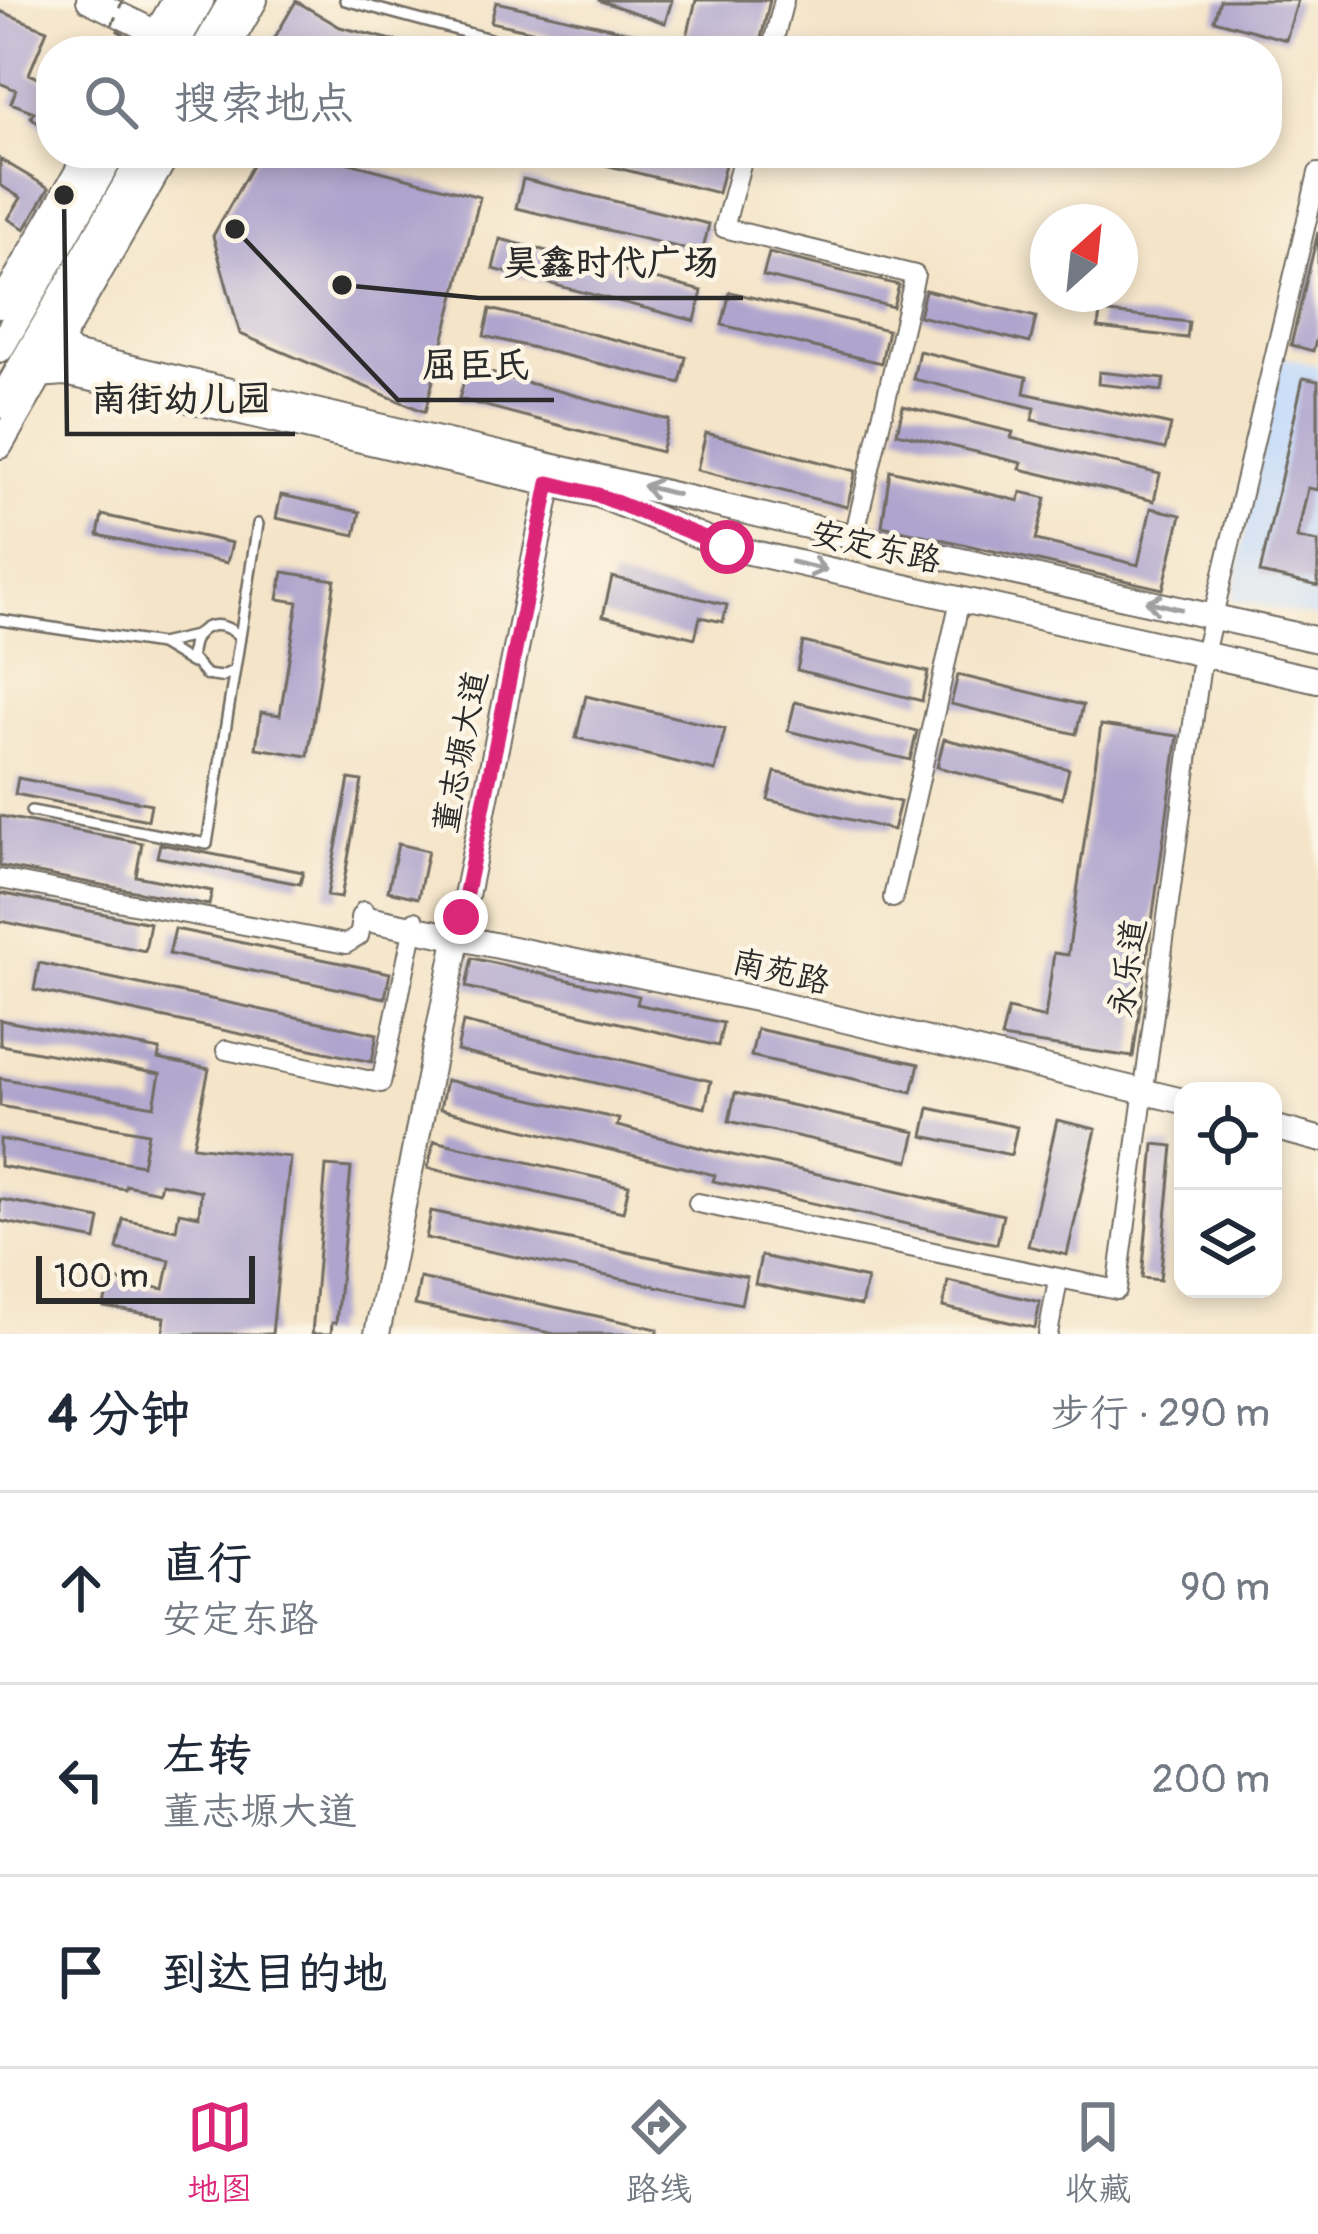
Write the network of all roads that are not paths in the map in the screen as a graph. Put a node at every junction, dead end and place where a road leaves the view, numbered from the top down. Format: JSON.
{"nodes":[{"id":1,"x":200,"y":0,"type":"edge"},
{"id":2,"x":233,"y":0,"type":"edge"},
{"id":3,"x":255,"y":0,"type":"edge"},
{"id":4,"x":345,"y":0,"type":"edge"},
{"id":5,"x":784,"y":0,"type":"edge"},
{"id":6,"x":109,"y":2,"type":"edge"},
{"id":7,"x":130,"y":36,"type":"edge"},
{"id":8,"x":172,"y":36,"type":"edge"},
{"id":9,"x":181,"y":36,"type":"edge"},
{"id":10,"x":184,"y":36,"type":"edge"},
{"id":11,"x":187,"y":36,"type":"edge"},
{"id":12,"x":479,"y":36,"type":"edge"},
{"id":13,"x":775,"y":36,"type":"edge"},
{"id":14,"x":79,"y":168,"type":"edge"},
{"id":15,"x":103,"y":168,"type":"edge"},
{"id":16,"x":136,"y":168,"type":"edge"},
{"id":17,"x":159,"y":168,"type":"edge"},
{"id":18,"x":740,"y":168,"type":"edge"},
{"id":19,"x":1318,"y":173,"type":"edge"},
{"id":20,"x":2,"y":297,"type":"edge"},
{"id":21,"x":60,"y":300,"type":"junction"},
{"id":22,"x":60,"y":341,"type":"junction"},
{"id":23,"x":0,"y":348,"type":"edge"},
{"id":24,"x":41,"y":374,"type":"junction"},
{"id":25,"x":4,"y":397,"type":"edge"},
{"id":26,"x":0,"y":446,"type":"edge"},
{"id":27,"x":555,"y":475,"type":"junction"},
{"id":28,"x":258,"y":524,"type":"dead end"},
{"id":29,"x":854,"y":537,"type":"junction"},
{"id":30,"x":960,"y":600,"type":"junction"},
{"id":31,"x":1217,"y":607,"type":"junction"},
{"id":32,"x":0,"y":620,"type":"edge"},
{"id":33,"x":195,"y":636,"type":"junction"},
{"id":34,"x":240,"y":637,"type":"junction"},
{"id":35,"x":1318,"y":640,"type":"edge"},
{"id":36,"x":160,"y":644,"type":"junction"},
{"id":37,"x":1204,"y":654,"type":"junction"},
{"id":38,"x":194,"y":665,"type":"junction"},
{"id":39,"x":235,"y":671,"type":"junction"},
{"id":40,"x":1318,"y":680,"type":"edge"},
{"id":41,"x":32,"y":811,"type":"dead end"},
{"id":42,"x":0,"y":879,"type":"edge"},
{"id":43,"x":893,"y":898,"type":"dead end"},
{"id":44,"x":363,"y":914,"type":"joint"},
{"id":45,"x":414,"y":924,"type":"junction"},
{"id":46,"x":462,"y":934,"type":"junction"},
{"id":47,"x":226,"y":1050,"type":"dead end"},
{"id":48,"x":1142,"y":1088,"type":"junction"},
{"id":49,"x":1174,"y":1096,"type":"edge"},
{"id":50,"x":1282,"y":1126,"type":"edge"},
{"id":51,"x":1318,"y":1136,"type":"edge"},
{"id":52,"x":698,"y":1203,"type":"dead end"},
{"id":53,"x":1058,"y":1280,"type":"junction"},
{"id":54,"x":381,"y":1334,"type":"edge"},
{"id":55,"x":1048,"y":1334,"type":"edge"}],
"edges":[{"from":1,"to":9,"type":"main road"},
{"from":2,"to":10,"type":"main road"},
{"from":3,"to":11,"type":"main road"},
{"from":4,"to":12,"type":"lane"},
{"from":5,"to":13,"type":"street"},
{"from":6,"to":7,"type":"main road"},
{"from":6,"to":8,"type":"main road"},
{"from":14,"to":20,"type":"main road"},
{"from":15,"to":23,"type":"main road"},
{"from":16,"to":21,"type":"main road"},
{"from":17,"to":22,"type":"main road"},
{"from":18,"to":29,"type":"street"},
{"from":19,"to":31,"type":"street","name":"永乐道"},
{"from":21,"to":22,"type":"main road"},
{"from":21,"to":25,"type":"main road"},
{"from":22,"to":24,"type":"main road"},
{"from":22,"to":27,"type":"main road","name":"安定东路"},
{"from":24,"to":25,"type":"main road"},
{"from":24,"to":26,"type":"main road"},
{"from":24,"to":27,"type":"main road","name":"安定东路"},
{"from":29,"to":27,"type":"main road","name":"安定东路","one_way":true},
{"from":27,"to":30,"type":"main road","name":"安定东路","one_way":true},
{"from":27,"to":46,"type":"main road","name":"董志塬大道"},
{"from":28,"to":34,"type":"lane"},
{"from":31,"to":29,"type":"main road","name":"安定东路","one_way":true},
{"from":30,"to":37,"type":"main road","name":"安定东路"},
{"from":30,"to":43,"type":"street"},
{"from":31,"to":35,"type":"main road","name":"安定东路"},
{"from":31,"to":37,"type":"street","name":"永乐道"},
{"from":32,"to":36,"type":"lane"},
{"from":33,"to":34,"type":"lane"},
{"from":33,"to":36,"type":"lane"},
{"from":33,"to":38,"type":"lane"},
{"from":34,"to":39,"type":"lane"},
{"from":36,"to":38,"type":"lane"},
{"from":37,"to":40,"type":"main road","name":"安定东路"},
{"from":37,"to":48,"type":"street","name":"永乐道"},
{"from":38,"to":39,"type":"lane"},
{"from":39,"to":41,"type":"lane"},
{"from":42,"to":44,"type":"street"},
{"from":44,"to":45,"type":"main road","name":"南苑路"},
{"from":45,"to":46,"type":"main road","name":"南苑路"},
{"from":45,"to":47,"type":"street"},
{"from":46,"to":48,"type":"main road","name":"南苑路"},
{"from":46,"to":54,"type":"main road","name":"董志塬大道"},
{"from":48,"to":49,"type":"main road","name":"南苑路"},
{"from":48,"to":53,"type":"street","name":"永乐道"},
{"from":50,"to":51,"type":"main road"},
{"from":52,"to":53,"type":"street"},
{"from":53,"to":55,"type":"street"}]}
